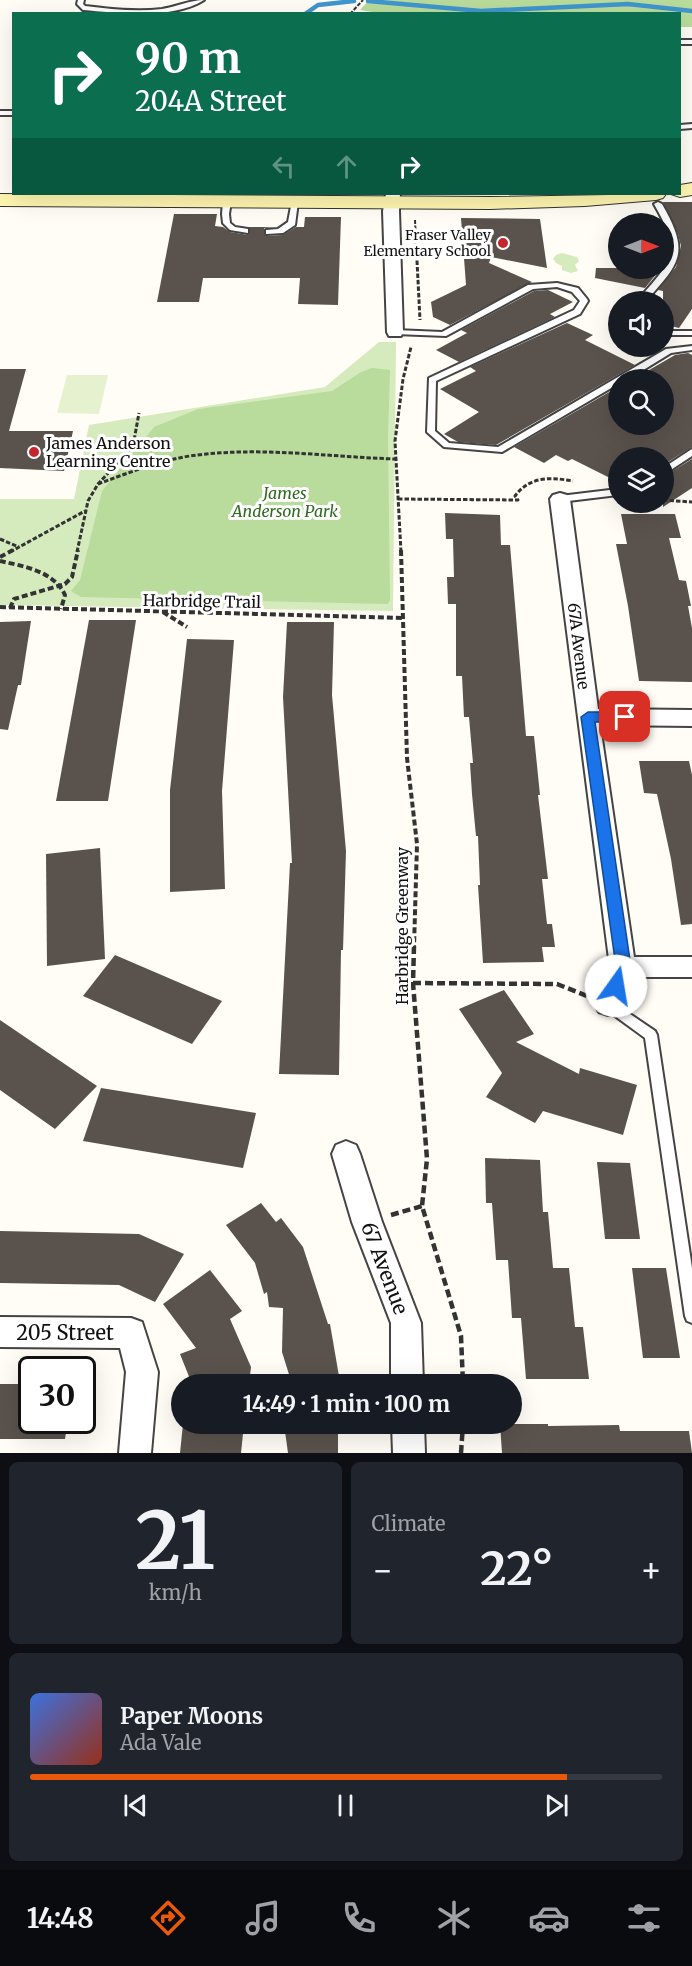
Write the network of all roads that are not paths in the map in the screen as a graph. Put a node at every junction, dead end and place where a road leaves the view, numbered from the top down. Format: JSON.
{"nodes":[{"id":1,"x":81,"y":0,"type":"edge"},
{"id":2,"x":201,"y":0,"type":"edge"},
{"id":3,"x":148,"y":12,"type":"edge"},
{"id":4,"x":134,"y":195,"type":"edge"},
{"id":5,"x":392,"y":198,"type":"edge"},
{"id":6,"x":657,"y":199,"type":"edge"},
{"id":7,"x":0,"y":200,"type":"edge"},
{"id":8,"x":116,"y":201,"type":"junction"},
{"id":9,"x":227,"y":201,"type":"junction"},
{"id":10,"x":294,"y":202,"type":"junction"},
{"id":11,"x":245,"y":231,"type":"dead end"},
{"id":12,"x":269,"y":232,"type":"dead end"},
{"id":13,"x":650,"y":291,"type":"edge"},
{"id":14,"x":395,"y":332,"type":"joint"},
{"id":15,"x":674,"y":333,"type":"edge"},
{"id":16,"x":692,"y":333,"type":"edge"},
{"id":17,"x":692,"y":348,"type":"edge"},
{"id":18,"x":638,"y":369,"type":"edge"},
{"id":19,"x":608,"y":386,"type":"edge"},
{"id":20,"x":692,"y":452,"type":"edge"},
{"id":21,"x":674,"y":464,"type":"edge"},
{"id":22,"x":608,"y":493,"type":"edge"},
{"id":23,"x":560,"y":499,"type":"joint"},
{"id":24,"x":588,"y":717,"type":"junction"},
{"id":25,"x":692,"y":718,"type":"edge"},
{"id":26,"x":624,"y":967,"type":"junction"},
{"id":27,"x":692,"y":967,"type":"edge"},
{"id":28,"x":608,"y":1004,"type":"joint"},
{"id":29,"x":346,"y":1154,"type":"dead end"},
{"id":30,"x":692,"y":1316,"type":"edge"},
{"id":31,"x":0,"y":1332,"type":"edge"},
{"id":32,"x":407,"y":1374,"type":"edge"},
{"id":33,"x":408,"y":1434,"type":"edge"},
{"id":34,"x":135,"y":1453,"type":"edge"},
{"id":35,"x":409,"y":1453,"type":"edge"}],
"edges":[{"from":1,"to":3,"type":"lane"},
{"from":2,"to":3,"type":"lane"},
{"from":4,"to":8,"type":"lane"},
{"from":5,"to":6,"type":"main road"},
{"from":5,"to":10,"type":"main road"},
{"from":5,"to":14,"type":"street"},
{"from":6,"to":13,"type":"lane"},
{"from":7,"to":8,"type":"main road"},
{"from":8,"to":9,"type":"main road"},
{"from":9,"to":10,"type":"main road"},
{"from":9,"to":11,"type":"lane"},
{"from":10,"to":12,"type":"lane"},
{"from":14,"to":19,"type":"lane"},
{"from":15,"to":16,"type":"lane"},
{"from":17,"to":18,"type":"lane"},
{"from":20,"to":21,"type":"lane"},
{"from":22,"to":23,"type":"lane"},
{"from":23,"to":24,"type":"street","name":"67A Avenue"},
{"from":24,"to":25,"type":"street"},
{"from":24,"to":26,"type":"street","name":"67A Avenue"},
{"from":26,"to":27,"type":"street"},
{"from":26,"to":28,"type":"street"},
{"from":28,"to":30,"type":"lane"},
{"from":29,"to":32,"type":"street","name":"67 Avenue"},
{"from":31,"to":34,"type":"street","name":"205 Street"},
{"from":33,"to":35,"type":"street"}]}
